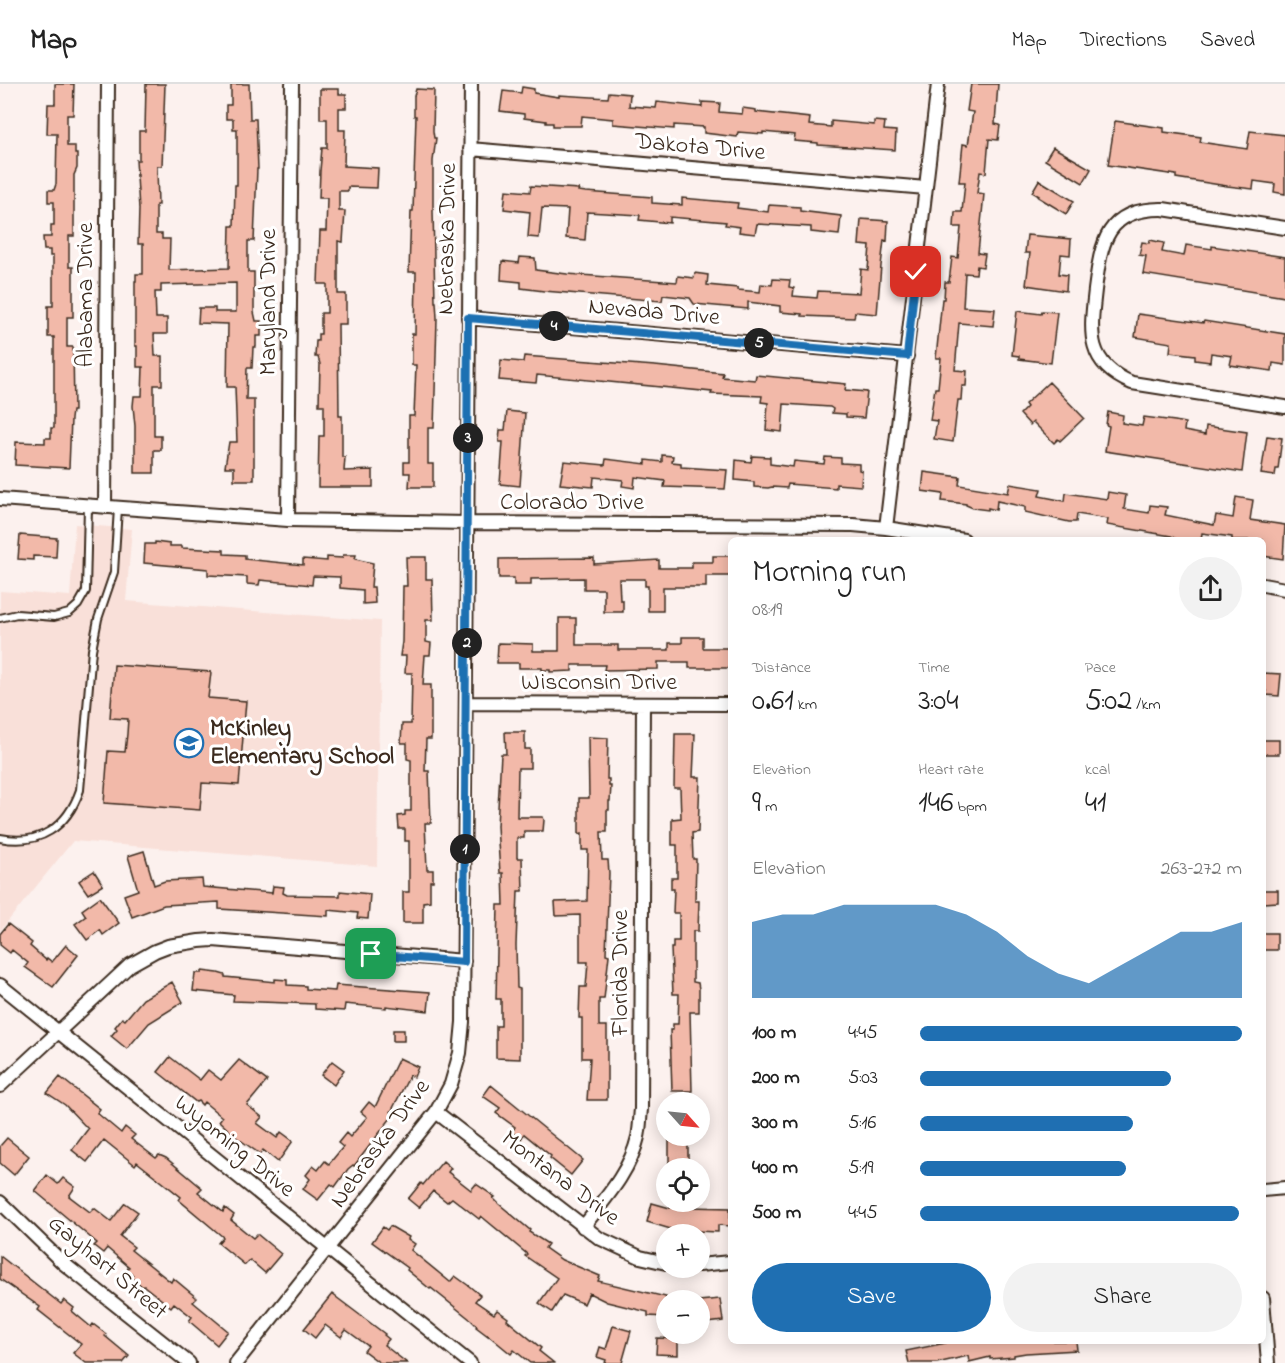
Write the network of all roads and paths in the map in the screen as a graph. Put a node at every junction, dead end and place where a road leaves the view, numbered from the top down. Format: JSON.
{"nodes":[{"id":1,"x":108,"y":84,"type":"edge"},
{"id":2,"x":292,"y":84,"type":"edge"},
{"id":3,"x":471,"y":84,"type":"edge"},
{"id":4,"x":938,"y":84,"type":"edge"},
{"id":5,"x":470,"y":149,"type":"junction"},
{"id":6,"x":926,"y":188,"type":"junction"},
{"id":7,"x":1285,"y":228,"type":"edge"},
{"id":8,"x":468,"y":318,"type":"junction"},
{"id":9,"x":907,"y":356,"type":"junction"},
{"id":10,"x":1285,"y":407,"type":"edge"},
{"id":11,"x":0,"y":499,"type":"edge"},
{"id":12,"x":88,"y":506,"type":"junction"},
{"id":13,"x":105,"y":507,"type":"junction"},
{"id":14,"x":118,"y":508,"type":"junction"},
{"id":15,"x":288,"y":520,"type":"junction"},
{"id":16,"x":468,"y":523,"type":"junction"},
{"id":17,"x":886,"y":528,"type":"junction"},
{"id":18,"x":944,"y":537,"type":"edge"},
{"id":19,"x":1266,"y":586,"type":"edge"},
{"id":20,"x":1285,"y":589,"type":"edge"},
{"id":21,"x":0,"y":618,"type":"edge"},
{"id":22,"x":467,"y":703,"type":"junction"},
{"id":23,"x":643,"y":704,"type":"junction"},
{"id":24,"x":728,"y":704,"type":"edge"},
{"id":25,"x":0,"y":838,"type":"edge"},
{"id":26,"x":464,"y":962,"type":"junction"},
{"id":27,"x":0,"y":985,"type":"edge"},
{"id":28,"x":58,"y":1032,"type":"junction"},
{"id":29,"x":0,"y":1086,"type":"edge"},
{"id":30,"x":436,"y":1112,"type":"junction"},
{"id":31,"x":1285,"y":1188,"type":"edge"},
{"id":32,"x":1266,"y":1190,"type":"edge"},
{"id":33,"x":0,"y":1202,"type":"edge"},
{"id":34,"x":583,"y":1227,"type":"junction"},
{"id":35,"x":328,"y":1249,"type":"junction"},
{"id":36,"x":656,"y":1261,"type":"edge"},
{"id":37,"x":728,"y":1262,"type":"edge"},
{"id":38,"x":710,"y":1264,"type":"edge"},
{"id":39,"x":1266,"y":1337,"type":"edge"},
{"id":40,"x":189,"y":1363,"type":"edge"},
{"id":41,"x":236,"y":1363,"type":"edge"},
{"id":42,"x":470,"y":1363,"type":"edge"},
{"id":43,"x":1268,"y":1363,"type":"edge"}],
"edges":[{"from":1,"to":13,"type":"street","name":"Alabama Drive"},
{"from":2,"to":15,"type":"street","name":"Maryland Drive"},
{"from":3,"to":5,"type":"street","name":"Nebraska Drive"},
{"from":4,"to":6,"type":"street"},
{"from":5,"to":6,"type":"street","name":"Dakota Drive"},
{"from":5,"to":8,"type":"street","name":"Nebraska Drive"},
{"from":6,"to":9,"type":"street"},
{"from":7,"to":10,"type":"street"},
{"from":8,"to":9,"type":"street","name":"Nevada Drive"},
{"from":8,"to":16,"type":"street","name":"Nebraska Drive"},
{"from":9,"to":17,"type":"street"},
{"from":11,"to":12,"type":"street","name":"Colorado Drive"},
{"from":12,"to":13,"type":"street","name":"Colorado Drive"},
{"from":12,"to":21,"type":"lane"},
{"from":13,"to":14,"type":"street","name":"Colorado Drive"},
{"from":14,"to":15,"type":"street","name":"Colorado Drive"},
{"from":14,"to":25,"type":"lane"},
{"from":15,"to":16,"type":"street","name":"Colorado Drive"},
{"from":16,"to":17,"type":"street","name":"Colorado Drive"},
{"from":16,"to":22,"type":"street","name":"Nebraska Drive"},
{"from":17,"to":18,"type":"street","name":"Colorado Drive"},
{"from":19,"to":20,"type":"street"},
{"from":22,"to":23,"type":"street","name":"Wisconsin Drive"},
{"from":22,"to":26,"type":"street","name":"Nebraska Drive"},
{"from":23,"to":24,"type":"street","name":"Wisconsin Drive"},
{"from":23,"to":34,"type":"street","name":"Florida Drive"},
{"from":26,"to":28,"type":"street"},
{"from":26,"to":30,"type":"street","name":"Nebraska Drive"},
{"from":27,"to":28,"type":"street","name":"Wyoming Drive"},
{"from":28,"to":29,"type":"street"},
{"from":28,"to":35,"type":"street","name":"Wyoming Drive"},
{"from":30,"to":34,"type":"street","name":"Montana Drive"},
{"from":30,"to":35,"type":"street","name":"Nebraska Drive"},
{"from":31,"to":32,"type":"street"},
{"from":33,"to":40,"type":"street","name":"Gayhart Street"},
{"from":34,"to":36,"type":"street","name":"Montana Drive"},
{"from":35,"to":41,"type":"street","name":"Nebraska Drive"},
{"from":35,"to":42,"type":"street","name":"Wyoming Drive"},
{"from":37,"to":38,"type":"street"},
{"from":39,"to":43,"type":"street"}]}
